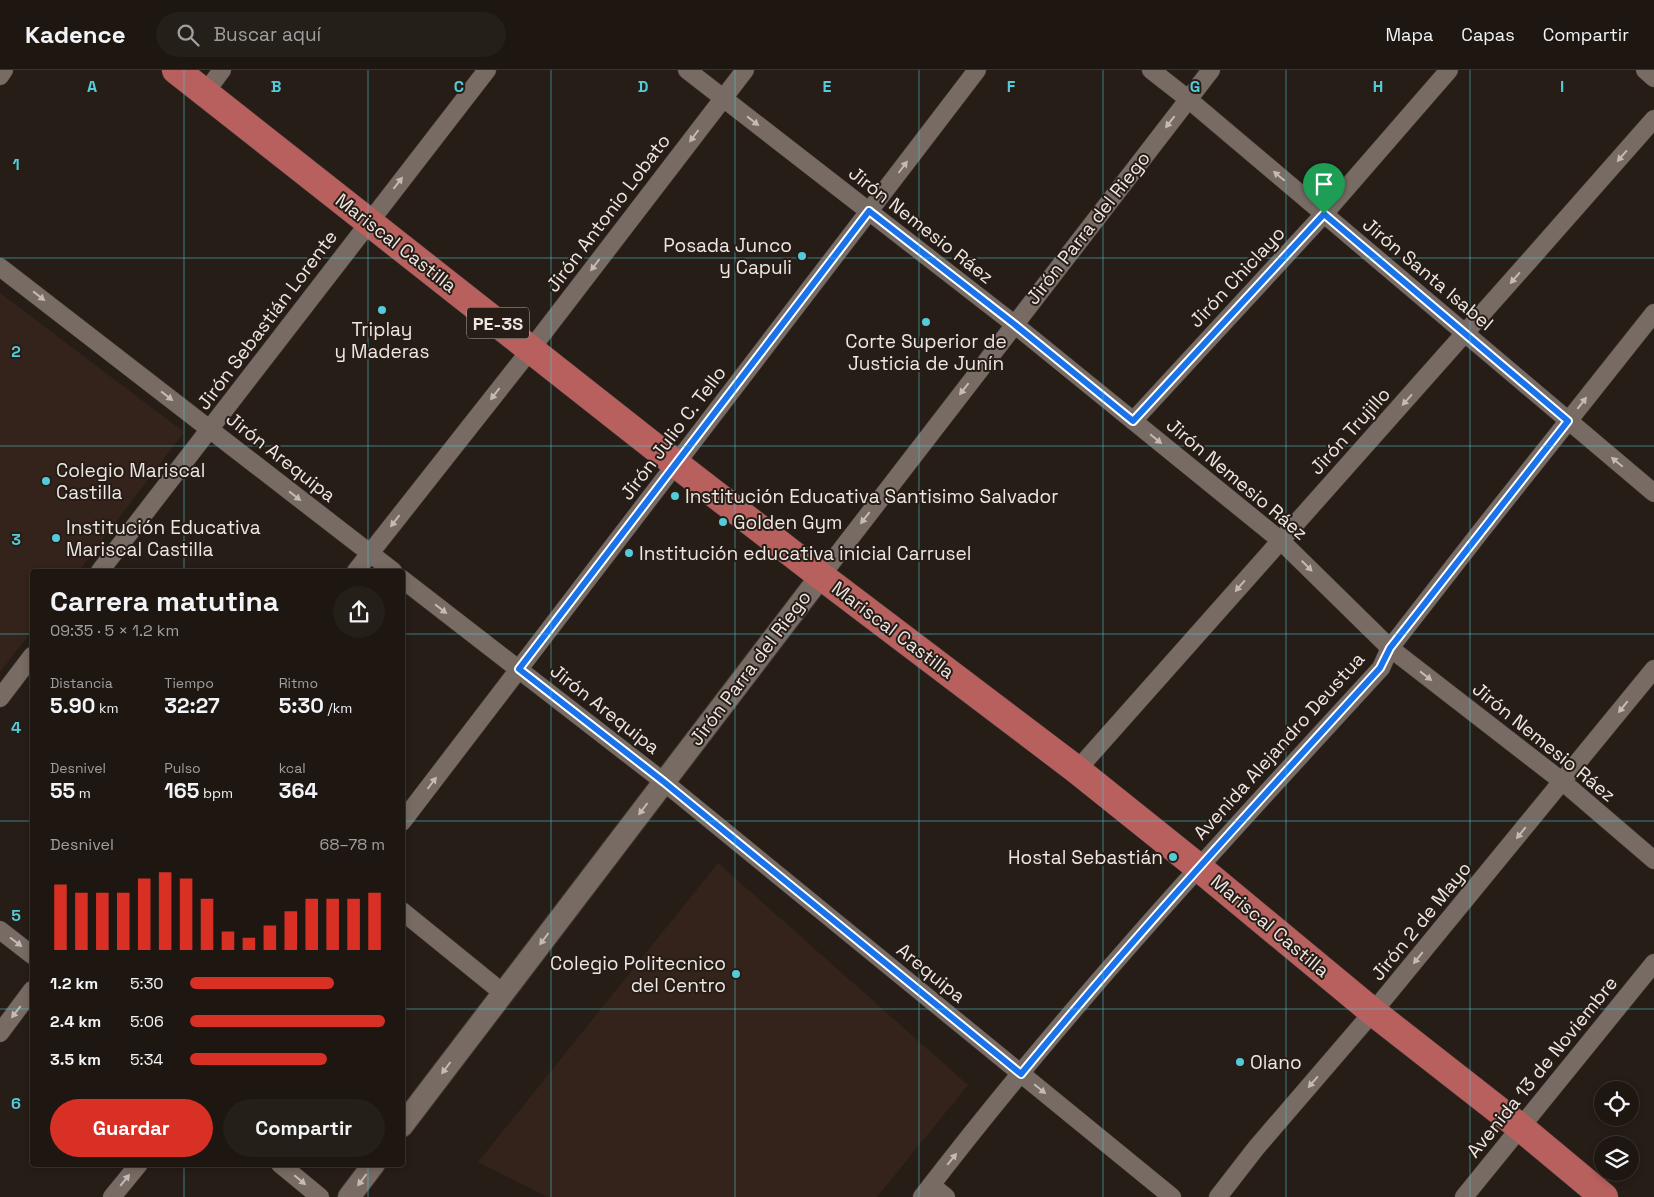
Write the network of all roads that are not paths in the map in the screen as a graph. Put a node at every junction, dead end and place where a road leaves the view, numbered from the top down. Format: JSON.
{"nodes":[{"id":1,"x":4,"y":70,"type":"edge"},
{"id":2,"x":176,"y":70,"type":"edge"},
{"id":3,"x":222,"y":70,"type":"edge"},
{"id":4,"x":487,"y":70,"type":"edge"},
{"id":5,"x":687,"y":70,"type":"edge"},
{"id":6,"x":745,"y":70,"type":"edge"},
{"id":7,"x":977,"y":70,"type":"edge"},
{"id":8,"x":1151,"y":70,"type":"edge"},
{"id":9,"x":1211,"y":70,"type":"edge"},
{"id":10,"x":1449,"y":70,"type":"edge"},
{"id":11,"x":1645,"y":70,"type":"edge"},
{"id":12,"x":0,"y":76,"type":"edge"},
{"id":13,"x":1654,"y":78,"type":"edge"},
{"id":14,"x":205,"y":93,"type":"junction"},
{"id":15,"x":723,"y":98,"type":"junction"},
{"id":16,"x":1188,"y":98,"type":"junction"},
{"id":17,"x":1654,"y":119,"type":"edge"},
{"id":18,"x":869,"y":211,"type":"junction"},
{"id":19,"x":1324,"y":214,"type":"junction"},
{"id":20,"x":368,"y":222,"type":"junction"},
{"id":21,"x":0,"y":267,"type":"edge"},
{"id":22,"x":1654,"y":312,"type":"edge"},
{"id":23,"x":1014,"y":324,"type":"junction"},
{"id":24,"x":1466,"y":334,"type":"junction"},
{"id":25,"x":531,"y":349,"type":"junction"},
{"id":26,"x":1133,"y":421,"type":"junction"},
{"id":27,"x":1568,"y":421,"type":"junction"},
{"id":28,"x":211,"y":430,"type":"junction"},
{"id":29,"x":676,"y":464,"type":"junction"},
{"id":30,"x":1654,"y":493,"type":"edge"},
{"id":31,"x":1280,"y":540,"type":"junction"},
{"id":32,"x":370,"y":553,"type":"junction"},
{"id":33,"x":102,"y":569,"type":"edge"},
{"id":34,"x":358,"y":569,"type":"edge"},
{"id":35,"x":390,"y":569,"type":"edge"},
{"id":36,"x":821,"y":576,"type":"junction"},
{"id":37,"x":405,"y":581,"type":"edge"},
{"id":38,"x":1390,"y":648,"type":"junction"},
{"id":39,"x":30,"y":659,"type":"edge"},
{"id":40,"x":519,"y":669,"type":"junction"},
{"id":41,"x":1654,"y":669,"type":"edge"},
{"id":42,"x":0,"y":698,"type":"edge"},
{"id":43,"x":1078,"y":770,"type":"junction"},
{"id":44,"x":664,"y":782,"type":"junction"},
{"id":45,"x":1563,"y":782,"type":"junction"},
{"id":46,"x":405,"y":818,"type":"edge"},
{"id":47,"x":1654,"y":860,"type":"edge"},
{"id":48,"x":1198,"y":867,"type":"junction"},
{"id":49,"x":405,"y":913,"type":"edge"},
{"id":50,"x":0,"y":930,"type":"edge"},
{"id":51,"x":30,"y":953,"type":"edge"},
{"id":52,"x":1654,"y":963,"type":"edge"},
{"id":53,"x":30,"y":993,"type":"edge"},
{"id":54,"x":503,"y":993,"type":"junction"},
{"id":55,"x":1373,"y":1012,"type":"junction"},
{"id":56,"x":0,"y":1033,"type":"edge"},
{"id":57,"x":1021,"y":1074,"type":"junction"},
{"id":58,"x":405,"y":1122,"type":"edge"},
{"id":59,"x":1520,"y":1127,"type":"junction"},
{"id":60,"x":137,"y":1167,"type":"edge"},
{"id":61,"x":284,"y":1167,"type":"edge"},
{"id":62,"x":372,"y":1167,"type":"edge"},
{"id":63,"x":926,"y":1191,"type":"edge"},
{"id":64,"x":112,"y":1197,"type":"edge"},
{"id":65,"x":320,"y":1197,"type":"edge"},
{"id":66,"x":349,"y":1197,"type":"edge"},
{"id":67,"x":946,"y":1197,"type":"edge"},
{"id":68,"x":1172,"y":1197,"type":"edge"},
{"id":69,"x":1218,"y":1197,"type":"edge"},
{"id":70,"x":1464,"y":1197,"type":"edge"},
{"id":71,"x":1604,"y":1197,"type":"edge"}],
"edges":[{"from":1,"to":12,"type":"street"},
{"from":2,"to":14,"type":"highway","name":"Mariscal Castilla","number":"PE-3S"},
{"from":3,"to":14,"type":"street"},
{"from":20,"to":4,"type":"street","name":"Jirón Sebastián Lorente","one_way":true},
{"from":5,"to":15,"type":"street","name":"Jirón Nemesio Ráez"},
{"from":6,"to":15,"type":"street","name":"Jirón Antonio Lobato"},
{"from":18,"to":7,"type":"street","name":"Jirón Julio C. Tello","one_way":true},
{"from":8,"to":16,"type":"street","name":"Jirón Santa Isabel"},
{"from":9,"to":16,"type":"street","name":"Jirón Parra del Riego"},
{"from":10,"to":19,"type":"street","name":"Jirón Chiclayo"},
{"from":11,"to":13,"type":"street"},
{"from":14,"to":20,"type":"highway","name":"Mariscal Castilla","number":"PE-3S"},
{"from":15,"to":18,"type":"street","name":"Jirón Nemesio Ráez","one_way":true},
{"from":15,"to":25,"type":"street","name":"Jirón Antonio Lobato","one_way":true},
{"from":19,"to":16,"type":"street","name":"Jirón Santa Isabel","one_way":true},
{"from":16,"to":23,"type":"street","name":"Jirón Parra del Riego","one_way":true},
{"from":17,"to":24,"type":"street","name":"Jirón Trujillo","one_way":true},
{"from":18,"to":23,"type":"street","name":"Jirón Nemesio Ráez"},
{"from":18,"to":29,"type":"street","name":"Jirón Julio C. Tello"},
{"from":19,"to":24,"type":"street","name":"Jirón Santa Isabel"},
{"from":19,"to":26,"type":"street","name":"Jirón Chiclayo"},
{"from":20,"to":25,"type":"highway","name":"Mariscal Castilla","number":"PE-3S"},
{"from":20,"to":28,"type":"street","name":"Jirón Sebastián Lorente"},
{"from":21,"to":28,"type":"street","name":"Jirón Arequipa","one_way":true},
{"from":27,"to":22,"type":"street","name":"Avenida Alejandro Deustua","one_way":true},
{"from":23,"to":26,"type":"street","name":"Jirón Nemesio Ráez"},
{"from":23,"to":36,"type":"street","name":"Jirón Parra del Riego","one_way":true},
{"from":24,"to":27,"type":"street","name":"Jirón Santa Isabel"},
{"from":24,"to":31,"type":"street","name":"Jirón Trujillo","one_way":true},
{"from":25,"to":29,"type":"highway","name":"Mariscal Castilla","number":"PE-3S"},
{"from":25,"to":32,"type":"street","name":"Jirón Antonio Lobato","one_way":true},
{"from":26,"to":31,"type":"street","name":"Jirón Nemesio Ráez","one_way":true},
{"from":30,"to":27,"type":"street","name":"Jirón Santa Isabel","one_way":true},
{"from":27,"to":38,"type":"street","name":"Avenida Alejandro Deustua"},
{"from":28,"to":32,"type":"street","name":"Jirón Arequipa","one_way":true},
{"from":28,"to":33,"type":"street","name":"Jirón Sebastián Lorente"},
{"from":29,"to":36,"type":"highway","name":"Mariscal Castilla","number":"PE-3S"},
{"from":29,"to":40,"type":"street","name":"Jirón Julio C. Tello"},
{"from":31,"to":38,"type":"street","name":"Jirón Nemesio Ráez","one_way":true},
{"from":31,"to":43,"type":"street","name":"Jirón Trujillo","one_way":true},
{"from":32,"to":34,"type":"street","name":"Jirón Antonio Lobato"},
{"from":32,"to":35,"type":"street","name":"Jirón Arequipa"},
{"from":36,"to":43,"type":"highway","name":"Mariscal Castilla","number":"PE-3S"},
{"from":36,"to":44,"type":"street","name":"Jirón Parra del Riego"},
{"from":37,"to":40,"type":"street","name":"Jirón Arequipa","one_way":true},
{"from":38,"to":45,"type":"street","name":"Jirón Nemesio Ráez","one_way":true},
{"from":38,"to":48,"type":"street","name":"Avenida Alejandro Deustua"},
{"from":39,"to":42,"type":"street"},
{"from":40,"to":44,"type":"street","name":"Jirón Arequipa"},
{"from":46,"to":40,"type":"street","name":"Jirón Julio C. Tello","one_way":true},
{"from":41,"to":45,"type":"street","name":"Jirón 2 de Mayo","one_way":true},
{"from":43,"to":48,"type":"highway","name":"Mariscal Castilla","number":"PE-3S"},
{"from":44,"to":54,"type":"street","name":"Jirón Parra del Riego","one_way":true},
{"from":44,"to":57,"type":"street","name":"Arequipa"},
{"from":45,"to":47,"type":"street","name":"Jirón Nemesio Ráez"},
{"from":45,"to":55,"type":"street","name":"Jirón 2 de Mayo","one_way":true},
{"from":48,"to":55,"type":"highway","name":"Mariscal Castilla","number":"PE-3S"},
{"from":48,"to":57,"type":"street","name":"Avenida Alejandro Deustua"},
{"from":49,"to":54,"type":"street"},
{"from":50,"to":51,"type":"street","one_way":true},
{"from":52,"to":59,"type":"street","name":"Avenida 13 de Noviembre"},
{"from":53,"to":56,"type":"street","one_way":true},
{"from":54,"to":58,"type":"street","name":"Jirón Parra del Riego","one_way":true},
{"from":55,"to":59,"type":"highway","name":"Mariscal Castilla","number":"PE-3S"},
{"from":55,"to":69,"type":"street","name":"Jirón 2 de Mayo","one_way":true},
{"from":63,"to":57,"type":"street","name":"Avenida Alejandro Deustua","one_way":true},
{"from":57,"to":68,"type":"street","name":"Arequipa","one_way":true},
{"from":59,"to":70,"type":"street","name":"Avenida 13 de Noviembre"},
{"from":59,"to":71,"type":"highway","name":"Mariscal Castilla","number":"PE-3S"},
{"from":64,"to":60,"type":"street","one_way":true},
{"from":61,"to":65,"type":"street","one_way":true},
{"from":62,"to":66,"type":"street","one_way":true},
{"from":63,"to":67,"type":"street"}]}
